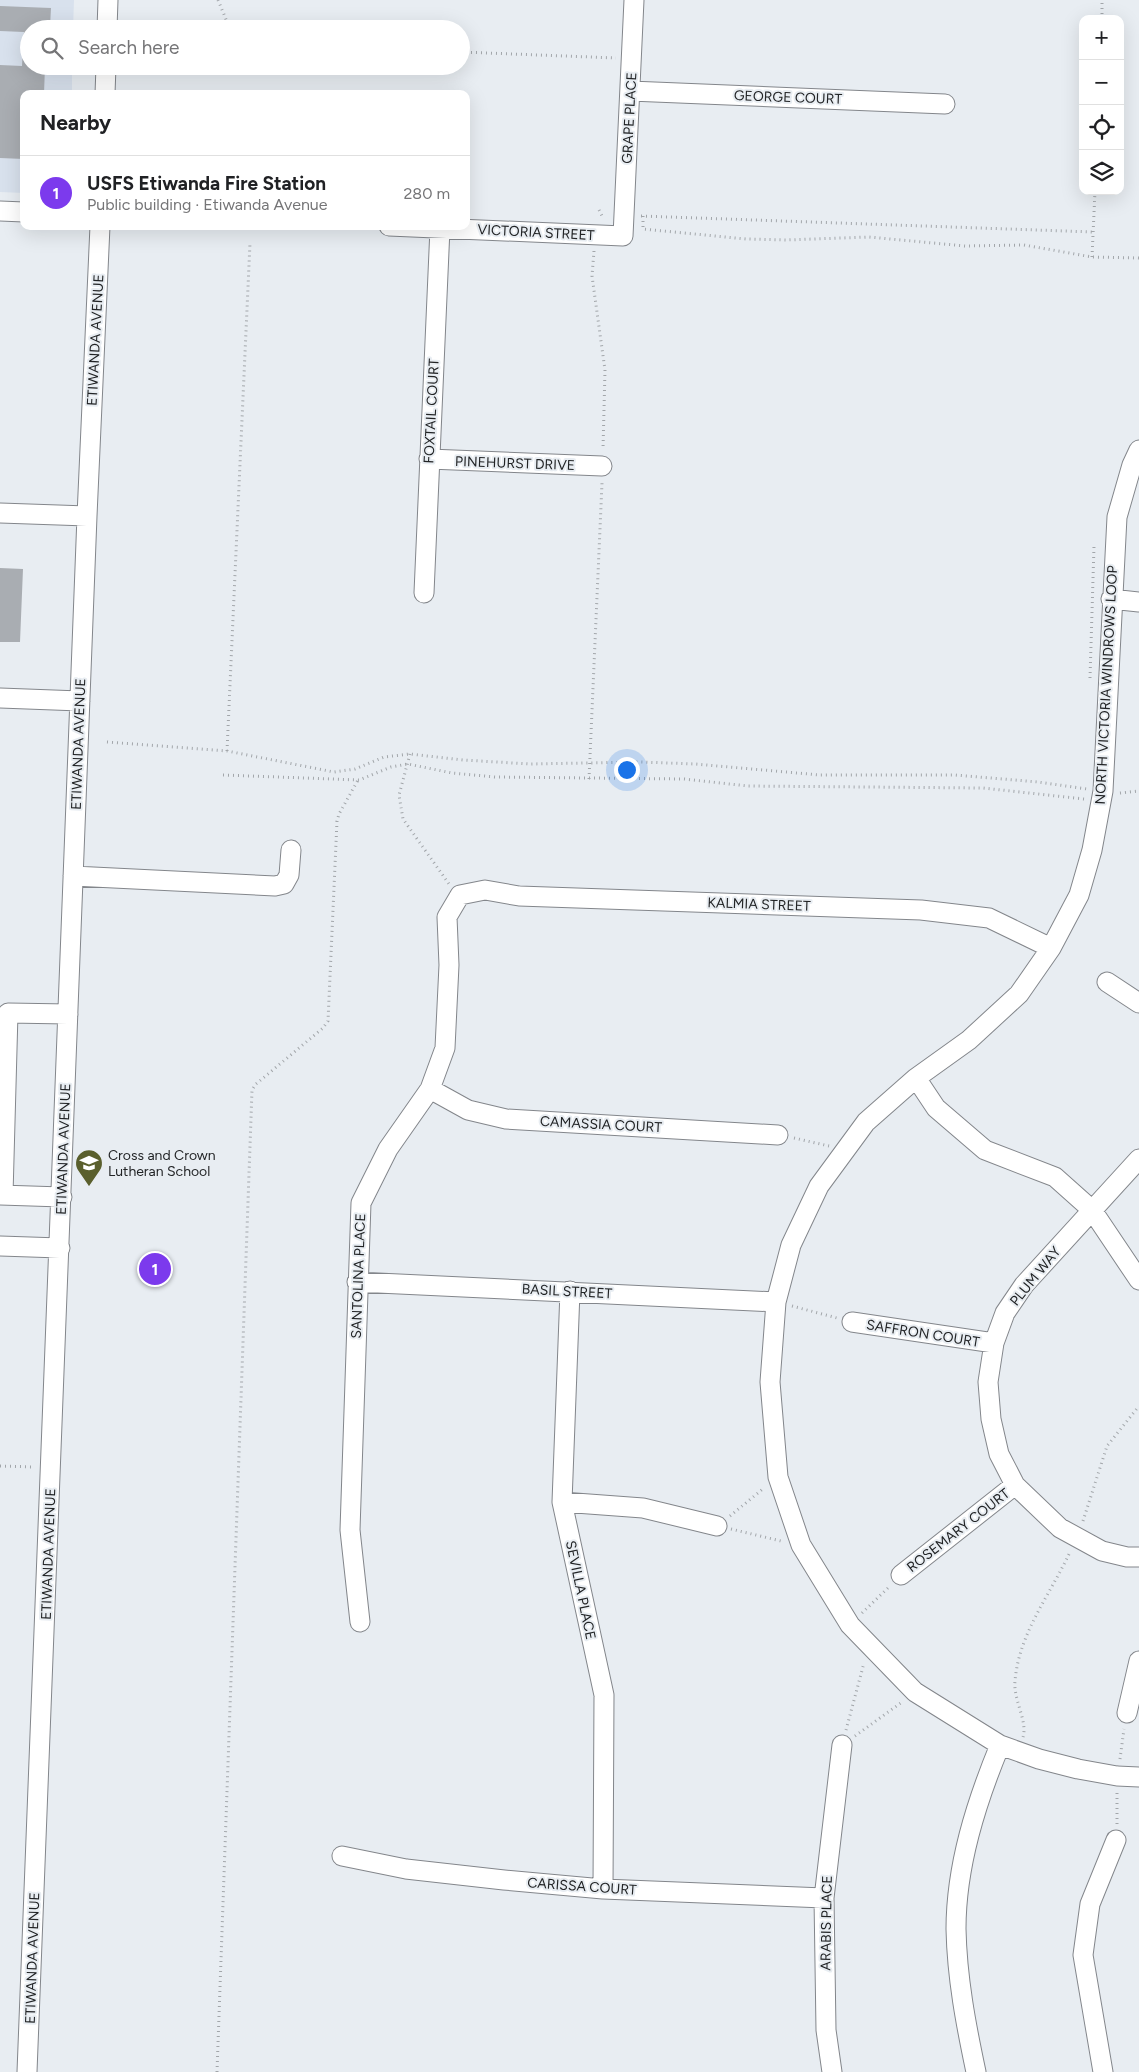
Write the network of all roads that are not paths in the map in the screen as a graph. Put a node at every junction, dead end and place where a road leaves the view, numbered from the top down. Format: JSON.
{"nodes":[{"id":1,"x":108,"y":0,"type":"edge"},
{"id":2,"x":634,"y":0,"type":"edge"},
{"id":3,"x":107,"y":20,"type":"edge"},
{"id":4,"x":106,"y":75,"type":"edge"},
{"id":5,"x":105,"y":90,"type":"edge"},
{"id":6,"x":630,"y":91,"type":"junction"},
{"id":7,"x":945,"y":104,"type":"dead end"},
{"id":8,"x":0,"y":211,"type":"edge"},
{"id":9,"x":20,"y":212,"type":"edge"},
{"id":10,"x":470,"y":229,"type":"edge"},
{"id":11,"x":100,"y":230,"type":"edge"},
{"id":12,"x":440,"y":230,"type":"edge"},
{"id":13,"x":624,"y":236,"type":"joint"},
{"id":14,"x":1139,"y":450,"type":"edge"},
{"id":15,"x":429,"y":459,"type":"junction"},
{"id":16,"x":602,"y":466,"type":"road end"},
{"id":17,"x":0,"y":512,"type":"edge"},
{"id":18,"x":87,"y":516,"type":"junction"},
{"id":19,"x":424,"y":593,"type":"dead end"},
{"id":20,"x":1111,"y":599,"type":"junction"},
{"id":21,"x":1139,"y":602,"type":"edge"},
{"id":22,"x":0,"y":698,"type":"edge"},
{"id":23,"x":80,"y":701,"type":"junction"},
{"id":24,"x":292,"y":850,"type":"dead end"},
{"id":25,"x":74,"y":876,"type":"junction"},
{"id":26,"x":460,"y":895,"type":"joint"},
{"id":27,"x":1051,"y":948,"type":"junction"},
{"id":28,"x":1107,"y":982,"type":"dead end"},
{"id":29,"x":1139,"y":1003,"type":"edge"},
{"id":30,"x":4,"y":1013,"type":"edge"},
{"id":31,"x":68,"y":1014,"type":"junction"},
{"id":32,"x":916,"y":1078,"type":"junction"},
{"id":33,"x":430,"y":1088,"type":"junction"},
{"id":34,"x":778,"y":1135,"type":"road end"},
{"id":35,"x":1139,"y":1159,"type":"edge"},
{"id":36,"x":2,"y":1195,"type":"edge"},
{"id":37,"x":62,"y":1196,"type":"junction"},
{"id":38,"x":1092,"y":1210,"type":"junction"},
{"id":39,"x":0,"y":1246,"type":"edge"},
{"id":40,"x":60,"y":1248,"type":"junction"},
{"id":41,"x":1139,"y":1280,"type":"edge"},
{"id":42,"x":357,"y":1282,"type":"junction"},
{"id":43,"x":570,"y":1291,"type":"junction"},
{"id":44,"x":776,"y":1302,"type":"junction"},
{"id":45,"x":852,"y":1322,"type":"road end"},
{"id":46,"x":994,"y":1343,"type":"junction"},
{"id":47,"x":1015,"y":1485,"type":"junction"},
{"id":48,"x":562,"y":1502,"type":"junction"},
{"id":49,"x":717,"y":1526,"type":"road end"},
{"id":50,"x":1139,"y":1557,"type":"edge"},
{"id":51,"x":901,"y":1575,"type":"road end"},
{"id":52,"x":360,"y":1622,"type":"dead end"},
{"id":53,"x":1139,"y":1661,"type":"edge"},
{"id":54,"x":1127,"y":1713,"type":"dead end"},
{"id":55,"x":842,"y":1745,"type":"road end"},
{"id":56,"x":1000,"y":1745,"type":"junction"},
{"id":57,"x":1139,"y":1777,"type":"edge"},
{"id":58,"x":1116,"y":1840,"type":"dead end"},
{"id":59,"x":342,"y":1856,"type":"dead end"},
{"id":60,"x":603,"y":1889,"type":"junction"},
{"id":61,"x":824,"y":1898,"type":"junction"},
{"id":62,"x":28,"y":2072,"type":"edge"},
{"id":63,"x":832,"y":2072,"type":"edge"},
{"id":64,"x":976,"y":2072,"type":"edge"},
{"id":65,"x":1103,"y":2072,"type":"edge"}],
"edges":[{"from":1,"to":3,"type":"street"},
{"from":2,"to":6,"type":"street","name":"GRAPE PLACE"},
{"from":4,"to":5,"type":"street"},
{"from":6,"to":7,"type":"street","name":"GEORGE COURT"},
{"from":6,"to":13,"type":"street","name":"GRAPE PLACE"},
{"from":8,"to":9,"type":"street"},
{"from":10,"to":13,"type":"street","name":"VICTORIA STREET"},
{"from":11,"to":18,"type":"street","name":"ETIWANDA AVENUE"},
{"from":12,"to":15,"type":"street","name":"FOXTAIL COURT"},
{"from":14,"to":20,"type":"street","name":"NORTH VICTORIA WINDROWS LOOP"},
{"from":15,"to":16,"type":"street","name":"PINEHURST DRIVE"},
{"from":15,"to":19,"type":"street","name":"FOXTAIL COURT"},
{"from":17,"to":18,"type":"street"},
{"from":18,"to":23,"type":"street","name":"ETIWANDA AVENUE"},
{"from":20,"to":21,"type":"street"},
{"from":20,"to":27,"type":"street","name":"NORTH VICTORIA WINDROWS LOOP"},
{"from":22,"to":23,"type":"street"},
{"from":23,"to":25,"type":"street","name":"ETIWANDA AVENUE"},
{"from":24,"to":25,"type":"street"},
{"from":25,"to":31,"type":"street","name":"ETIWANDA AVENUE"},
{"from":26,"to":27,"type":"street","name":"KALMIA STREET"},
{"from":26,"to":33,"type":"street","name":"SANTOLINA PLACE"},
{"from":27,"to":32,"type":"street","name":"NORTH VICTORIA WINDROWS LOOP"},
{"from":28,"to":29,"type":"street"},
{"from":30,"to":31,"type":"street"},
{"from":30,"to":36,"type":"street"},
{"from":31,"to":37,"type":"street","name":"ETIWANDA AVENUE"},
{"from":32,"to":38,"type":"street"},
{"from":32,"to":44,"type":"street","name":"NORTH VICTORIA WINDROWS LOOP"},
{"from":33,"to":34,"type":"street","name":"CAMASSIA COURT"},
{"from":33,"to":42,"type":"street","name":"SANTOLINA PLACE"},
{"from":35,"to":38,"type":"street","name":"PLUM WAY"},
{"from":36,"to":37,"type":"street"},
{"from":37,"to":40,"type":"street","name":"ETIWANDA AVENUE"},
{"from":38,"to":41,"type":"street"},
{"from":38,"to":46,"type":"street","name":"PLUM WAY"},
{"from":39,"to":40,"type":"street"},
{"from":40,"to":62,"type":"street","name":"ETIWANDA AVENUE"},
{"from":42,"to":43,"type":"street","name":"BASIL STREET"},
{"from":42,"to":52,"type":"street","name":"SANTOLINA PLACE"},
{"from":43,"to":44,"type":"street","name":"BASIL STREET"},
{"from":43,"to":48,"type":"street","name":"SEVILLA PLACE"},
{"from":44,"to":56,"type":"street","name":"NORTH VICTORIA WINDROWS LOOP"},
{"from":45,"to":46,"type":"street","name":"SAFFRON COURT"},
{"from":46,"to":47,"type":"street","name":"PLUM WAY"},
{"from":47,"to":50,"type":"street","name":"PLUM WAY"},
{"from":47,"to":51,"type":"street","name":"ROSEMARY COURT"},
{"from":48,"to":49,"type":"street"},
{"from":48,"to":60,"type":"street","name":"SEVILLA PLACE"},
{"from":53,"to":54,"type":"street"},
{"from":55,"to":61,"type":"street","name":"ARABIS PLACE"},
{"from":56,"to":57,"type":"street","name":"NORTH VICTORIA WINDROWS LOOP"},
{"from":56,"to":64,"type":"street"},
{"from":58,"to":65,"type":"street"},
{"from":59,"to":60,"type":"street","name":"CARISSA COURT"},
{"from":60,"to":61,"type":"street","name":"CARISSA COURT"},
{"from":61,"to":63,"type":"street","name":"ARABIS PLACE"}]}
